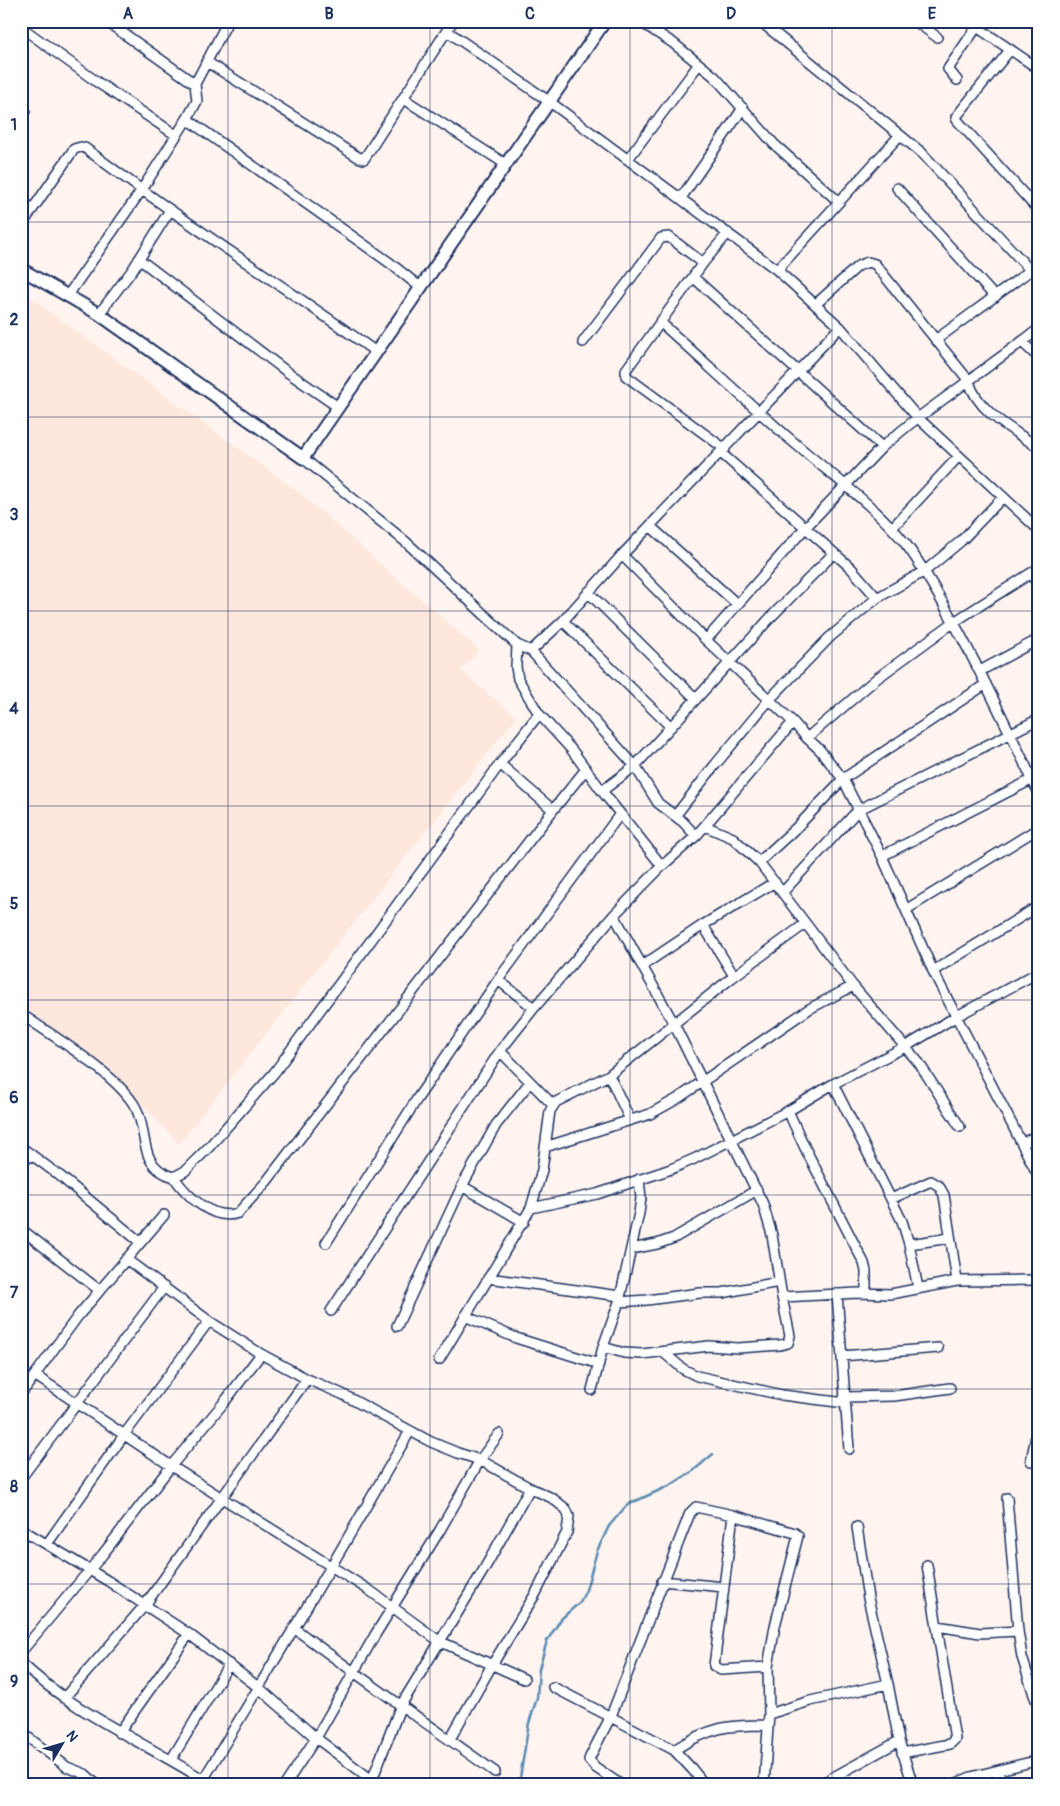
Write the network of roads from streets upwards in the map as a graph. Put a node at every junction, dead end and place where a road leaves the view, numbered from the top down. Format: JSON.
{"nodes":[{"id":1,"x":106,"y":21,"type":"edge"},
{"id":2,"x":228,"y":21,"type":"edge"},
{"id":3,"x":453,"y":21,"type":"edge"},
{"id":4,"x":605,"y":21,"type":"edge"},
{"id":5,"x":640,"y":21,"type":"edge"},
{"id":6,"x":760,"y":21,"type":"edge"},
{"id":7,"x":915,"y":21,"type":"edge"},
{"id":8,"x":968,"y":21,"type":"edge"},
{"id":9,"x":21,"y":27,"type":"edge"},
{"id":10,"x":976,"y":28,"type":"junction"},
{"id":11,"x":446,"y":31,"type":"junction"},
{"id":12,"x":937,"y":37,"type":"dead end"},
{"id":13,"x":1010,"y":50,"type":"junction"},
{"id":14,"x":207,"y":62,"type":"junction"},
{"id":15,"x":699,"y":64,"type":"junction"},
{"id":16,"x":1039,"y":69,"type":"edge"},
{"id":17,"x":957,"y":80,"type":"dead end"},
{"id":18,"x":194,"y":84,"type":"junction"},
{"id":19,"x":404,"y":98,"type":"junction"},
{"id":20,"x":550,"y":102,"type":"junction"},
{"id":21,"x":21,"y":106,"type":"edge"},
{"id":22,"x":743,"y":108,"type":"junction"},
{"id":23,"x":21,"y":118,"type":"edge"},
{"id":24,"x":187,"y":119,"type":"junction"},
{"id":25,"x":176,"y":135,"type":"junction"},
{"id":26,"x":900,"y":135,"type":"junction"},
{"id":27,"x":628,"y":159,"type":"junction"},
{"id":28,"x":507,"y":165,"type":"junction"},
{"id":29,"x":897,"y":188,"type":"dead end"},
{"id":30,"x":141,"y":191,"type":"junction"},
{"id":31,"x":681,"y":198,"type":"junction"},
{"id":32,"x":839,"y":202,"type":"junction"},
{"id":33,"x":170,"y":210,"type":"junction"},
{"id":34,"x":1039,"y":211,"type":"edge"},
{"id":35,"x":21,"y":226,"type":"edge"},
{"id":36,"x":728,"y":233,"type":"junction"},
{"id":37,"x":139,"y":259,"type":"junction"},
{"id":38,"x":703,"y":263,"type":"junction"},
{"id":39,"x":1039,"y":264,"type":"edge"},
{"id":40,"x":21,"y":269,"type":"edge"},
{"id":41,"x":777,"y":270,"type":"junction"},
{"id":42,"x":1030,"y":270,"type":"junction"},
{"id":43,"x":693,"y":277,"type":"junction"},
{"id":44,"x":420,"y":287,"type":"junction"},
{"id":45,"x":68,"y":295,"type":"junction"},
{"id":46,"x":995,"y":297,"type":"junction"},
{"id":47,"x":816,"y":304,"type":"junction"},
{"id":48,"x":99,"y":314,"type":"junction"},
{"id":49,"x":660,"y":322,"type":"junction"},
{"id":50,"x":840,"y":327,"type":"junction"},
{"id":51,"x":1039,"y":329,"type":"edge"},
{"id":52,"x":937,"y":339,"type":"junction"},
{"id":53,"x":583,"y":342,"type":"dead end"},
{"id":54,"x":1022,"y":342,"type":"junction"},
{"id":55,"x":376,"y":352,"type":"junction"},
{"id":56,"x":1039,"y":358,"type":"edge"},
{"id":57,"x":798,"y":370,"type":"junction"},
{"id":58,"x":969,"y":381,"type":"junction"},
{"id":59,"x":338,"y":407,"type":"junction"},
{"id":60,"x":759,"y":411,"type":"junction"},
{"id":61,"x":918,"y":418,"type":"junction"},
{"id":62,"x":882,"y":447,"type":"junction"},
{"id":63,"x":1039,"y":448,"type":"edge"},
{"id":64,"x":723,"y":451,"type":"junction"},
{"id":65,"x":958,"y":456,"type":"junction"},
{"id":66,"x":303,"y":458,"type":"junction"},
{"id":67,"x":846,"y":486,"type":"junction"},
{"id":68,"x":1003,"y":496,"type":"junction"},
{"id":69,"x":650,"y":526,"type":"junction"},
{"id":70,"x":805,"y":528,"type":"junction"},
{"id":71,"x":892,"y":528,"type":"junction"},
{"id":72,"x":1039,"y":530,"type":"edge"},
{"id":73,"x":834,"y":553,"type":"junction"},
{"id":74,"x":622,"y":556,"type":"junction"},
{"id":75,"x":925,"y":571,"type":"junction"},
{"id":76,"x":1035,"y":571,"type":"edge"},
{"id":77,"x":1039,"y":586,"type":"edge"},
{"id":78,"x":588,"y":592,"type":"junction"},
{"id":79,"x":877,"y":598,"type":"junction"},
{"id":80,"x":737,"y":604,"type":"junction"},
{"id":81,"x":563,"y":621,"type":"junction"},
{"id":82,"x":954,"y":622,"type":"junction"},
{"id":83,"x":1039,"y":639,"type":"edge"},
{"id":84,"x":706,"y":640,"type":"junction"},
{"id":85,"x":517,"y":645,"type":"junction"},
{"id":86,"x":531,"y":651,"type":"junction"},
{"id":87,"x":730,"y":662,"type":"junction"},
{"id":88,"x":980,"y":671,"type":"junction"},
{"id":89,"x":986,"y":684,"type":"junction"},
{"id":90,"x":696,"y":699,"type":"junction"},
{"id":91,"x":769,"y":700,"type":"junction"},
{"id":92,"x":539,"y":714,"type":"junction"},
{"id":93,"x":1039,"y":719,"type":"edge"},
{"id":94,"x":793,"y":722,"type":"junction"},
{"id":95,"x":671,"y":728,"type":"junction"},
{"id":96,"x":1010,"y":733,"type":"junction"},
{"id":97,"x":807,"y":738,"type":"junction"},
{"id":98,"x":500,"y":764,"type":"junction"},
{"id":99,"x":635,"y":766,"type":"junction"},
{"id":100,"x":586,"y":769,"type":"junction"},
{"id":101,"x":1035,"y":778,"type":"edge"},
{"id":102,"x":843,"y":779,"type":"junction"},
{"id":103,"x":602,"y":792,"type":"junction"},
{"id":104,"x":1039,"y":793,"type":"edge"},
{"id":105,"x":553,"y":810,"type":"junction"},
{"id":106,"x":858,"y":810,"type":"junction"},
{"id":107,"x":620,"y":814,"type":"junction"},
{"id":108,"x":675,"y":816,"type":"junction"},
{"id":109,"x":706,"y":826,"type":"junction"},
{"id":110,"x":1039,"y":828,"type":"edge"},
{"id":111,"x":696,"y":836,"type":"junction"},
{"id":112,"x":882,"y":856,"type":"junction"},
{"id":113,"x":759,"y":862,"type":"junction"},
{"id":114,"x":662,"y":866,"type":"junction"},
{"id":115,"x":774,"y":882,"type":"junction"},
{"id":116,"x":782,"y":892,"type":"junction"},
{"id":117,"x":1039,"y":906,"type":"edge"},
{"id":118,"x":907,"y":910,"type":"junction"},
{"id":119,"x":614,"y":915,"type":"junction"},
{"id":120,"x":805,"y":924,"type":"junction"},
{"id":121,"x":703,"y":925,"type":"junction"},
{"id":122,"x":642,"y":966,"type":"junction"},
{"id":123,"x":933,"y":971,"type":"junction"},
{"id":124,"x":1039,"y":972,"type":"edge"},
{"id":125,"x":734,"y":976,"type":"junction"},
{"id":126,"x":498,"y":980,"type":"junction"},
{"id":127,"x":853,"y":986,"type":"junction"},
{"id":128,"x":534,"y":1008,"type":"junction"},
{"id":129,"x":21,"y":1014,"type":"edge"},
{"id":130,"x":956,"y":1016,"type":"junction"},
{"id":131,"x":674,"y":1024,"type":"junction"},
{"id":132,"x":906,"y":1047,"type":"junction"},
{"id":133,"x":500,"y":1051,"type":"junction"},
{"id":134,"x":610,"y":1075,"type":"junction"},
{"id":135,"x":703,"y":1081,"type":"junction"},
{"id":136,"x":530,"y":1082,"type":"junction"},
{"id":137,"x":833,"y":1084,"type":"junction"},
{"id":138,"x":554,"y":1105,"type":"junction"},
{"id":139,"x":788,"y":1111,"type":"junction"},
{"id":140,"x":630,"y":1120,"type":"junction"},
{"id":141,"x":960,"y":1128,"type":"dead end"},
{"id":142,"x":1039,"y":1134,"type":"edge"},
{"id":143,"x":731,"y":1140,"type":"junction"},
{"id":144,"x":1022,"y":1144,"type":"junction"},
{"id":145,"x":21,"y":1147,"type":"edge"},
{"id":146,"x":545,"y":1147,"type":"junction"},
{"id":147,"x":31,"y":1154,"type":"junction"},
{"id":148,"x":21,"y":1165,"type":"edge"},
{"id":149,"x":1039,"y":1176,"type":"edge"},
{"id":150,"x":174,"y":1177,"type":"junction"},
{"id":151,"x":639,"y":1179,"type":"junction"},
{"id":152,"x":462,"y":1186,"type":"junction"},
{"id":153,"x":757,"y":1190,"type":"junction"},
{"id":154,"x":891,"y":1199,"type":"junction"},
{"id":155,"x":531,"y":1208,"type":"junction"},
{"id":156,"x":164,"y":1215,"type":"dead end"},
{"id":157,"x":524,"y":1222,"type":"junction"},
{"id":158,"x":21,"y":1229,"type":"edge"},
{"id":159,"x":950,"y":1238,"type":"junction"},
{"id":160,"x":140,"y":1242,"type":"junction"},
{"id":161,"x":326,"y":1243,"type":"dead end"},
{"id":162,"x":909,"y":1244,"type":"junction"},
{"id":163,"x":631,"y":1249,"type":"junction"},
{"id":164,"x":126,"y":1259,"type":"junction"},
{"id":165,"x":488,"y":1278,"type":"junction"},
{"id":166,"x":1039,"y":1280,"type":"edge"},
{"id":167,"x":957,"y":1281,"type":"junction"},
{"id":168,"x":779,"y":1282,"type":"junction"},
{"id":169,"x":164,"y":1287,"type":"junction"},
{"id":170,"x":918,"y":1288,"type":"junction"},
{"id":171,"x":99,"y":1290,"type":"junction"},
{"id":172,"x":866,"y":1293,"type":"junction"},
{"id":173,"x":837,"y":1294,"type":"junction"},
{"id":174,"x":782,"y":1297,"type":"junction"},
{"id":175,"x":619,"y":1299,"type":"junction"},
{"id":176,"x":331,"y":1310,"type":"dead end"},
{"id":177,"x":465,"y":1316,"type":"junction"},
{"id":178,"x":209,"y":1321,"type":"junction"},
{"id":179,"x":397,"y":1326,"type":"dead end"},
{"id":180,"x":603,"y":1347,"type":"junction"},
{"id":181,"x":938,"y":1348,"type":"dead end"},
{"id":182,"x":663,"y":1352,"type":"junction"},
{"id":183,"x":260,"y":1354,"type":"junction"},
{"id":184,"x":842,"y":1356,"type":"junction"},
{"id":185,"x":440,"y":1360,"type":"dead end"},
{"id":186,"x":599,"y":1364,"type":"junction"},
{"id":187,"x":36,"y":1376,"type":"junction"},
{"id":188,"x":307,"y":1379,"type":"junction"},
{"id":189,"x":950,"y":1388,"type":"dead end"},
{"id":190,"x":592,"y":1390,"type":"dead end"},
{"id":191,"x":21,"y":1394,"type":"edge"},
{"id":192,"x":845,"y":1400,"type":"junction"},
{"id":193,"x":76,"y":1402,"type":"junction"},
{"id":194,"x":1039,"y":1422,"type":"edge"},
{"id":195,"x":410,"y":1431,"type":"junction"},
{"id":196,"x":499,"y":1434,"type":"dead end"},
{"id":197,"x":124,"y":1435,"type":"junction"},
{"id":198,"x":849,"y":1449,"type":"dead end"},
{"id":199,"x":480,"y":1460,"type":"junction"},
{"id":200,"x":1032,"y":1461,"type":"dead end"},
{"id":201,"x":171,"y":1466,"type":"junction"},
{"id":202,"x":21,"y":1478,"type":"edge"},
{"id":203,"x":530,"y":1488,"type":"junction"},
{"id":204,"x":221,"y":1498,"type":"junction"},
{"id":205,"x":1007,"y":1498,"type":"dead end"},
{"id":206,"x":734,"y":1515,"type":"junction"},
{"id":207,"x":857,"y":1527,"type":"dead end"},
{"id":208,"x":21,"y":1529,"type":"edge"},
{"id":209,"x":47,"y":1544,"type":"junction"},
{"id":210,"x":927,"y":1565,"type":"dead end"},
{"id":211,"x":332,"y":1566,"type":"junction"},
{"id":212,"x":90,"y":1570,"type":"junction"},
{"id":213,"x":662,"y":1581,"type":"junction"},
{"id":214,"x":724,"y":1587,"type":"junction"},
{"id":215,"x":144,"y":1605,"type":"junction"},
{"id":216,"x":392,"y":1608,"type":"junction"},
{"id":217,"x":937,"y":1626,"type":"junction"},
{"id":218,"x":294,"y":1628,"type":"junction"},
{"id":219,"x":1018,"y":1631,"type":"junction"},
{"id":220,"x":189,"y":1634,"type":"junction"},
{"id":221,"x":438,"y":1641,"type":"junction"},
{"id":222,"x":21,"y":1652,"type":"edge"},
{"id":223,"x":21,"y":1663,"type":"edge"},
{"id":224,"x":229,"y":1664,"type":"junction"},
{"id":225,"x":492,"y":1665,"type":"junction"},
{"id":226,"x":768,"y":1667,"type":"junction"},
{"id":227,"x":354,"y":1673,"type":"junction"},
{"id":228,"x":524,"y":1679,"type":"dead end"},
{"id":229,"x":888,"y":1684,"type":"junction"},
{"id":230,"x":258,"y":1687,"type":"junction"},
{"id":231,"x":553,"y":1687,"type":"dead end"},
{"id":232,"x":1036,"y":1694,"type":"edge"},
{"id":233,"x":64,"y":1698,"type":"junction"},
{"id":234,"x":401,"y":1705,"type":"junction"},
{"id":235,"x":1039,"y":1707,"type":"edge"},
{"id":236,"x":769,"y":1714,"type":"junction"},
{"id":237,"x":611,"y":1716,"type":"junction"},
{"id":238,"x":768,"y":1725,"type":"junction"},
{"id":239,"x":21,"y":1732,"type":"edge"},
{"id":240,"x":119,"y":1733,"type":"junction"},
{"id":241,"x":316,"y":1738,"type":"junction"},
{"id":242,"x":450,"y":1740,"type":"junction"},
{"id":243,"x":898,"y":1741,"type":"junction"},
{"id":244,"x":674,"y":1750,"type":"junction"},
{"id":245,"x":902,"y":1754,"type":"junction"},
{"id":246,"x":171,"y":1760,"type":"junction"},
{"id":247,"x":1039,"y":1760,"type":"edge"},
{"id":248,"x":996,"y":1771,"type":"junction"},
{"id":249,"x":495,"y":1772,"type":"dead end"},
{"id":250,"x":202,"y":1782,"type":"edge"},
{"id":251,"x":373,"y":1782,"type":"edge"},
{"id":252,"x":97,"y":1785,"type":"edge"},
{"id":253,"x":212,"y":1785,"type":"edge"},
{"id":254,"x":285,"y":1785,"type":"edge"},
{"id":255,"x":621,"y":1785,"type":"edge"},
{"id":256,"x":705,"y":1785,"type":"edge"},
{"id":257,"x":764,"y":1785,"type":"edge"},
{"id":258,"x":819,"y":1785,"type":"edge"},
{"id":259,"x":913,"y":1785,"type":"edge"},
{"id":260,"x":952,"y":1785,"type":"edge"},
{"id":261,"x":1005,"y":1785,"type":"edge"}],
"edges":[{"from":1,"to":18,"type":"street"},
{"from":2,"to":14,"type":"street"},
{"from":3,"to":11,"type":"street"},
{"from":4,"to":20,"type":"street"},
{"from":5,"to":15,"type":"street"},
{"from":6,"to":26,"type":"street"},
{"from":7,"to":12,"type":"street"},
{"from":8,"to":10,"type":"street"},
{"from":9,"to":25,"type":"street"},
{"from":10,"to":13,"type":"street"},
{"from":10,"to":17,"type":"street"},
{"from":11,"to":19,"type":"street"},
{"from":11,"to":20,"type":"street"},
{"from":13,"to":16,"type":"street"},
{"from":13,"to":34,"type":"street"},
{"from":14,"to":18,"type":"street"},
{"from":14,"to":19,"type":"street"},
{"from":15,"to":22,"type":"street"},
{"from":15,"to":27,"type":"street"},
{"from":18,"to":24,"type":"street"},
{"from":19,"to":28,"type":"street"},
{"from":20,"to":27,"type":"street"},
{"from":20,"to":28,"type":"street"},
{"from":21,"to":23,"type":"street"},
{"from":22,"to":31,"type":"street"},
{"from":22,"to":32,"type":"street"},
{"from":24,"to":25,"type":"street"},
{"from":24,"to":44,"type":"street"},
{"from":25,"to":30,"type":"street"},
{"from":26,"to":32,"type":"street"},
{"from":26,"to":42,"type":"street"},
{"from":27,"to":31,"type":"street"},
{"from":28,"to":44,"type":"street"},
{"from":29,"to":46,"type":"street"},
{"from":30,"to":33,"type":"street"},
{"from":30,"to":35,"type":"street"},
{"from":30,"to":45,"type":"street"},
{"from":31,"to":36,"type":"street"},
{"from":32,"to":41,"type":"street"},
{"from":33,"to":37,"type":"street"},
{"from":33,"to":55,"type":"street"},
{"from":36,"to":38,"type":"street"},
{"from":36,"to":41,"type":"street"},
{"from":37,"to":48,"type":"street"},
{"from":37,"to":59,"type":"street"},
{"from":38,"to":43,"type":"street"},
{"from":38,"to":53,"type":"street"},
{"from":39,"to":42,"type":"street"},
{"from":40,"to":45,"type":"street"},
{"from":41,"to":47,"type":"street"},
{"from":42,"to":46,"type":"street"},
{"from":43,"to":49,"type":"street"},
{"from":43,"to":57,"type":"street"},
{"from":44,"to":55,"type":"street"},
{"from":45,"to":48,"type":"street"},
{"from":46,"to":52,"type":"street"},
{"from":47,"to":50,"type":"street"},
{"from":47,"to":52,"type":"street"},
{"from":48,"to":66,"type":"street"},
{"from":49,"to":60,"type":"street"},
{"from":49,"to":64,"type":"street"},
{"from":50,"to":57,"type":"street"},
{"from":50,"to":61,"type":"street"},
{"from":51,"to":54,"type":"street"},
{"from":52,"to":58,"type":"street"},
{"from":54,"to":56,"type":"street"},
{"from":54,"to":58,"type":"street"},
{"from":55,"to":59,"type":"street"},
{"from":57,"to":60,"type":"street"},
{"from":57,"to":62,"type":"street"},
{"from":58,"to":61,"type":"street"},
{"from":58,"to":63,"type":"street"},
{"from":59,"to":66,"type":"street"},
{"from":60,"to":64,"type":"street"},
{"from":60,"to":67,"type":"street"},
{"from":61,"to":62,"type":"street"},
{"from":61,"to":65,"type":"street"},
{"from":62,"to":67,"type":"street"},
{"from":64,"to":69,"type":"street"},
{"from":64,"to":70,"type":"street"},
{"from":65,"to":68,"type":"street"},
{"from":65,"to":71,"type":"street"},
{"from":66,"to":85,"type":"street"},
{"from":67,"to":70,"type":"street"},
{"from":67,"to":71,"type":"street"},
{"from":68,"to":72,"type":"street"},
{"from":68,"to":75,"type":"street"},
{"from":69,"to":74,"type":"street"},
{"from":69,"to":80,"type":"street"},
{"from":70,"to":73,"type":"street"},
{"from":70,"to":80,"type":"street"},
{"from":71,"to":75,"type":"street"},
{"from":73,"to":79,"type":"street"},
{"from":73,"to":87,"type":"street"},
{"from":74,"to":78,"type":"street"},
{"from":74,"to":84,"type":"street"},
{"from":75,"to":79,"type":"street"},
{"from":75,"to":82,"type":"street"},
{"from":76,"to":77,"type":"street"},
{"from":76,"to":82,"type":"street"},
{"from":78,"to":81,"type":"street"},
{"from":78,"to":90,"type":"street"},
{"from":79,"to":91,"type":"street"},
{"from":80,"to":84,"type":"street"},
{"from":81,"to":86,"type":"street"},
{"from":81,"to":95,"type":"street"},
{"from":82,"to":88,"type":"street"},
{"from":82,"to":97,"type":"street"},
{"from":83,"to":88,"type":"street"},
{"from":84,"to":87,"type":"street"},
{"from":85,"to":86,"type":"street"},
{"from":85,"to":92,"type":"street"},
{"from":86,"to":99,"type":"street"},
{"from":87,"to":90,"type":"street"},
{"from":87,"to":91,"type":"street"},
{"from":88,"to":89,"type":"street"},
{"from":89,"to":96,"type":"street"},
{"from":89,"to":102,"type":"street"},
{"from":90,"to":95,"type":"street"},
{"from":91,"to":94,"type":"street"},
{"from":91,"to":108,"type":"street"},
{"from":92,"to":98,"type":"street"},
{"from":92,"to":100,"type":"street"},
{"from":93,"to":96,"type":"street"},
{"from":94,"to":97,"type":"street"},
{"from":94,"to":109,"type":"street"},
{"from":95,"to":99,"type":"street"},
{"from":96,"to":101,"type":"street"},
{"from":96,"to":106,"type":"street"},
{"from":97,"to":102,"type":"street"},
{"from":98,"to":105,"type":"street"},
{"from":98,"to":150,"type":"street"},
{"from":99,"to":103,"type":"street"},
{"from":99,"to":108,"type":"street"},
{"from":100,"to":103,"type":"street"},
{"from":100,"to":105,"type":"street"},
{"from":101,"to":104,"type":"street"},
{"from":101,"to":112,"type":"street"},
{"from":102,"to":106,"type":"street"},
{"from":102,"to":113,"type":"street"},
{"from":103,"to":107,"type":"street"},
{"from":105,"to":150,"type":"street"},
{"from":106,"to":112,"type":"street"},
{"from":106,"to":116,"type":"street"},
{"from":107,"to":114,"type":"street"},
{"from":107,"to":126,"type":"street"},
{"from":108,"to":111,"type":"street"},
{"from":109,"to":111,"type":"street"},
{"from":109,"to":113,"type":"street"},
{"from":110,"to":118,"type":"street"},
{"from":111,"to":114,"type":"street"},
{"from":112,"to":118,"type":"street"},
{"from":113,"to":115,"type":"street"},
{"from":114,"to":119,"type":"street"},
{"from":115,"to":116,"type":"street"},
{"from":115,"to":121,"type":"street"},
{"from":116,"to":120,"type":"street"},
{"from":117,"to":123,"type":"street"},
{"from":118,"to":123,"type":"street"},
{"from":119,"to":122,"type":"street"},
{"from":119,"to":128,"type":"street"},
{"from":120,"to":125,"type":"street"},
{"from":120,"to":127,"type":"street"},
{"from":121,"to":122,"type":"street"},
{"from":121,"to":125,"type":"street"},
{"from":122,"to":131,"type":"street"},
{"from":123,"to":130,"type":"street"},
{"from":124,"to":130,"type":"street"},
{"from":125,"to":131,"type":"street"},
{"from":126,"to":128,"type":"street"},
{"from":126,"to":161,"type":"street"},
{"from":127,"to":132,"type":"street"},
{"from":127,"to":135,"type":"street"},
{"from":128,"to":133,"type":"street"},
{"from":129,"to":150,"type":"street"},
{"from":130,"to":132,"type":"street"},
{"from":130,"to":144,"type":"street"},
{"from":131,"to":134,"type":"street"},
{"from":131,"to":135,"type":"street"},
{"from":132,"to":137,"type":"street"},
{"from":132,"to":141,"type":"street"},
{"from":133,"to":136,"type":"street"},
{"from":133,"to":176,"type":"street"},
{"from":134,"to":138,"type":"street"},
{"from":134,"to":140,"type":"street"},
{"from":135,"to":140,"type":"street"},
{"from":135,"to":143,"type":"street"},
{"from":136,"to":138,"type":"street"},
{"from":136,"to":152,"type":"street"},
{"from":137,"to":139,"type":"street"},
{"from":137,"to":154,"type":"street"},
{"from":138,"to":146,"type":"street"},
{"from":139,"to":143,"type":"street"},
{"from":139,"to":172,"type":"street"},
{"from":140,"to":146,"type":"street"},
{"from":142,"to":144,"type":"street"},
{"from":143,"to":151,"type":"street"},
{"from":143,"to":153,"type":"street"},
{"from":144,"to":149,"type":"street"},
{"from":145,"to":147,"type":"street"},
{"from":146,"to":155,"type":"street"},
{"from":147,"to":148,"type":"street"},
{"from":147,"to":160,"type":"street"},
{"from":151,"to":155,"type":"street"},
{"from":151,"to":163,"type":"street"},
{"from":152,"to":157,"type":"street"},
{"from":152,"to":179,"type":"street"},
{"from":153,"to":163,"type":"street"},
{"from":153,"to":168,"type":"street"},
{"from":154,"to":159,"type":"street"},
{"from":154,"to":162,"type":"street"},
{"from":155,"to":157,"type":"street"},
{"from":156,"to":160,"type":"street"},
{"from":157,"to":165,"type":"street"},
{"from":158,"to":171,"type":"street"},
{"from":159,"to":162,"type":"street"},
{"from":159,"to":167,"type":"street"},
{"from":160,"to":164,"type":"street"},
{"from":162,"to":170,"type":"street"},
{"from":163,"to":175,"type":"street"},
{"from":164,"to":169,"type":"street"},
{"from":164,"to":171,"type":"street"},
{"from":165,"to":175,"type":"street"},
{"from":165,"to":177,"type":"street"},
{"from":166,"to":167,"type":"street"},
{"from":167,"to":170,"type":"street"},
{"from":168,"to":174,"type":"street"},
{"from":168,"to":175,"type":"street"},
{"from":169,"to":178,"type":"street"},
{"from":169,"to":193,"type":"street"},
{"from":170,"to":172,"type":"street"},
{"from":171,"to":187,"type":"street"},
{"from":172,"to":173,"type":"street"},
{"from":173,"to":174,"type":"street"},
{"from":173,"to":184,"type":"street"},
{"from":174,"to":182,"type":"street"},
{"from":175,"to":180,"type":"street"},
{"from":177,"to":185,"type":"street"},
{"from":177,"to":186,"type":"street"},
{"from":178,"to":183,"type":"street"},
{"from":178,"to":197,"type":"street"},
{"from":180,"to":182,"type":"street"},
{"from":180,"to":186,"type":"street"},
{"from":181,"to":184,"type":"street"},
{"from":182,"to":192,"type":"street"},
{"from":183,"to":188,"type":"street"},
{"from":183,"to":201,"type":"street"},
{"from":184,"to":192,"type":"street"},
{"from":186,"to":190,"type":"street"},
{"from":187,"to":191,"type":"street"},
{"from":187,"to":193,"type":"street"},
{"from":188,"to":195,"type":"street"},
{"from":188,"to":204,"type":"street"},
{"from":189,"to":192,"type":"street"},
{"from":192,"to":198,"type":"street"},
{"from":193,"to":197,"type":"street"},
{"from":193,"to":202,"type":"street"},
{"from":194,"to":200,"type":"street"},
{"from":195,"to":199,"type":"street"},
{"from":195,"to":211,"type":"street"},
{"from":196,"to":199,"type":"street"},
{"from":197,"to":201,"type":"street"},
{"from":197,"to":209,"type":"street"},
{"from":199,"to":203,"type":"street"},
{"from":199,"to":216,"type":"street"},
{"from":201,"to":204,"type":"street"},
{"from":201,"to":212,"type":"street"},
{"from":203,"to":221,"type":"street"},
{"from":203,"to":225,"type":"street"},
{"from":204,"to":211,"type":"street"},
{"from":204,"to":215,"type":"street"},
{"from":205,"to":219,"type":"street"},
{"from":206,"to":213,"type":"street"},
{"from":206,"to":214,"type":"street"},
{"from":206,"to":226,"type":"street"},
{"from":207,"to":229,"type":"street"},
{"from":208,"to":209,"type":"street"},
{"from":209,"to":212,"type":"street"},
{"from":210,"to":217,"type":"street"},
{"from":211,"to":216,"type":"street"},
{"from":211,"to":218,"type":"street"},
{"from":212,"to":215,"type":"street"},
{"from":212,"to":222,"type":"street"},
{"from":213,"to":214,"type":"street"},
{"from":213,"to":237,"type":"street"},
{"from":214,"to":226,"type":"street"},
{"from":215,"to":220,"type":"street"},
{"from":215,"to":233,"type":"street"},
{"from":216,"to":221,"type":"street"},
{"from":216,"to":227,"type":"street"},
{"from":217,"to":219,"type":"street"},
{"from":217,"to":245,"type":"street"},
{"from":218,"to":227,"type":"street"},
{"from":218,"to":230,"type":"street"},
{"from":219,"to":232,"type":"street"},
{"from":220,"to":224,"type":"street"},
{"from":220,"to":240,"type":"street"},
{"from":221,"to":225,"type":"street"},
{"from":221,"to":234,"type":"street"},
{"from":223,"to":233,"type":"street"},
{"from":224,"to":230,"type":"street"},
{"from":224,"to":246,"type":"street"},
{"from":225,"to":228,"type":"street"},
{"from":225,"to":242,"type":"street"},
{"from":226,"to":236,"type":"street"},
{"from":227,"to":234,"type":"street"},
{"from":227,"to":241,"type":"street"},
{"from":229,"to":236,"type":"street"},
{"from":229,"to":243,"type":"street"},
{"from":230,"to":241,"type":"street"},
{"from":230,"to":250,"type":"street"},
{"from":231,"to":237,"type":"street"},
{"from":232,"to":235,"type":"street"},
{"from":233,"to":240,"type":"street"},
{"from":234,"to":242,"type":"street"},
{"from":234,"to":251,"type":"street"},
{"from":236,"to":238,"type":"street"},
{"from":237,"to":244,"type":"street"},
{"from":237,"to":255,"type":"street"},
{"from":238,"to":244,"type":"street"},
{"from":238,"to":257,"type":"street"},
{"from":239,"to":252,"type":"street"},
{"from":240,"to":246,"type":"street"},
{"from":241,"to":251,"type":"street"},
{"from":241,"to":254,"type":"street"},
{"from":242,"to":249,"type":"street"},
{"from":243,"to":245,"type":"street"},
{"from":243,"to":258,"type":"street"},
{"from":244,"to":256,"type":"street"},
{"from":245,"to":259,"type":"street"},
{"from":246,"to":250,"type":"street"},
{"from":247,"to":248,"type":"street"},
{"from":248,"to":260,"type":"street"},
{"from":248,"to":261,"type":"street"},
{"from":250,"to":253,"type":"street"}]}
